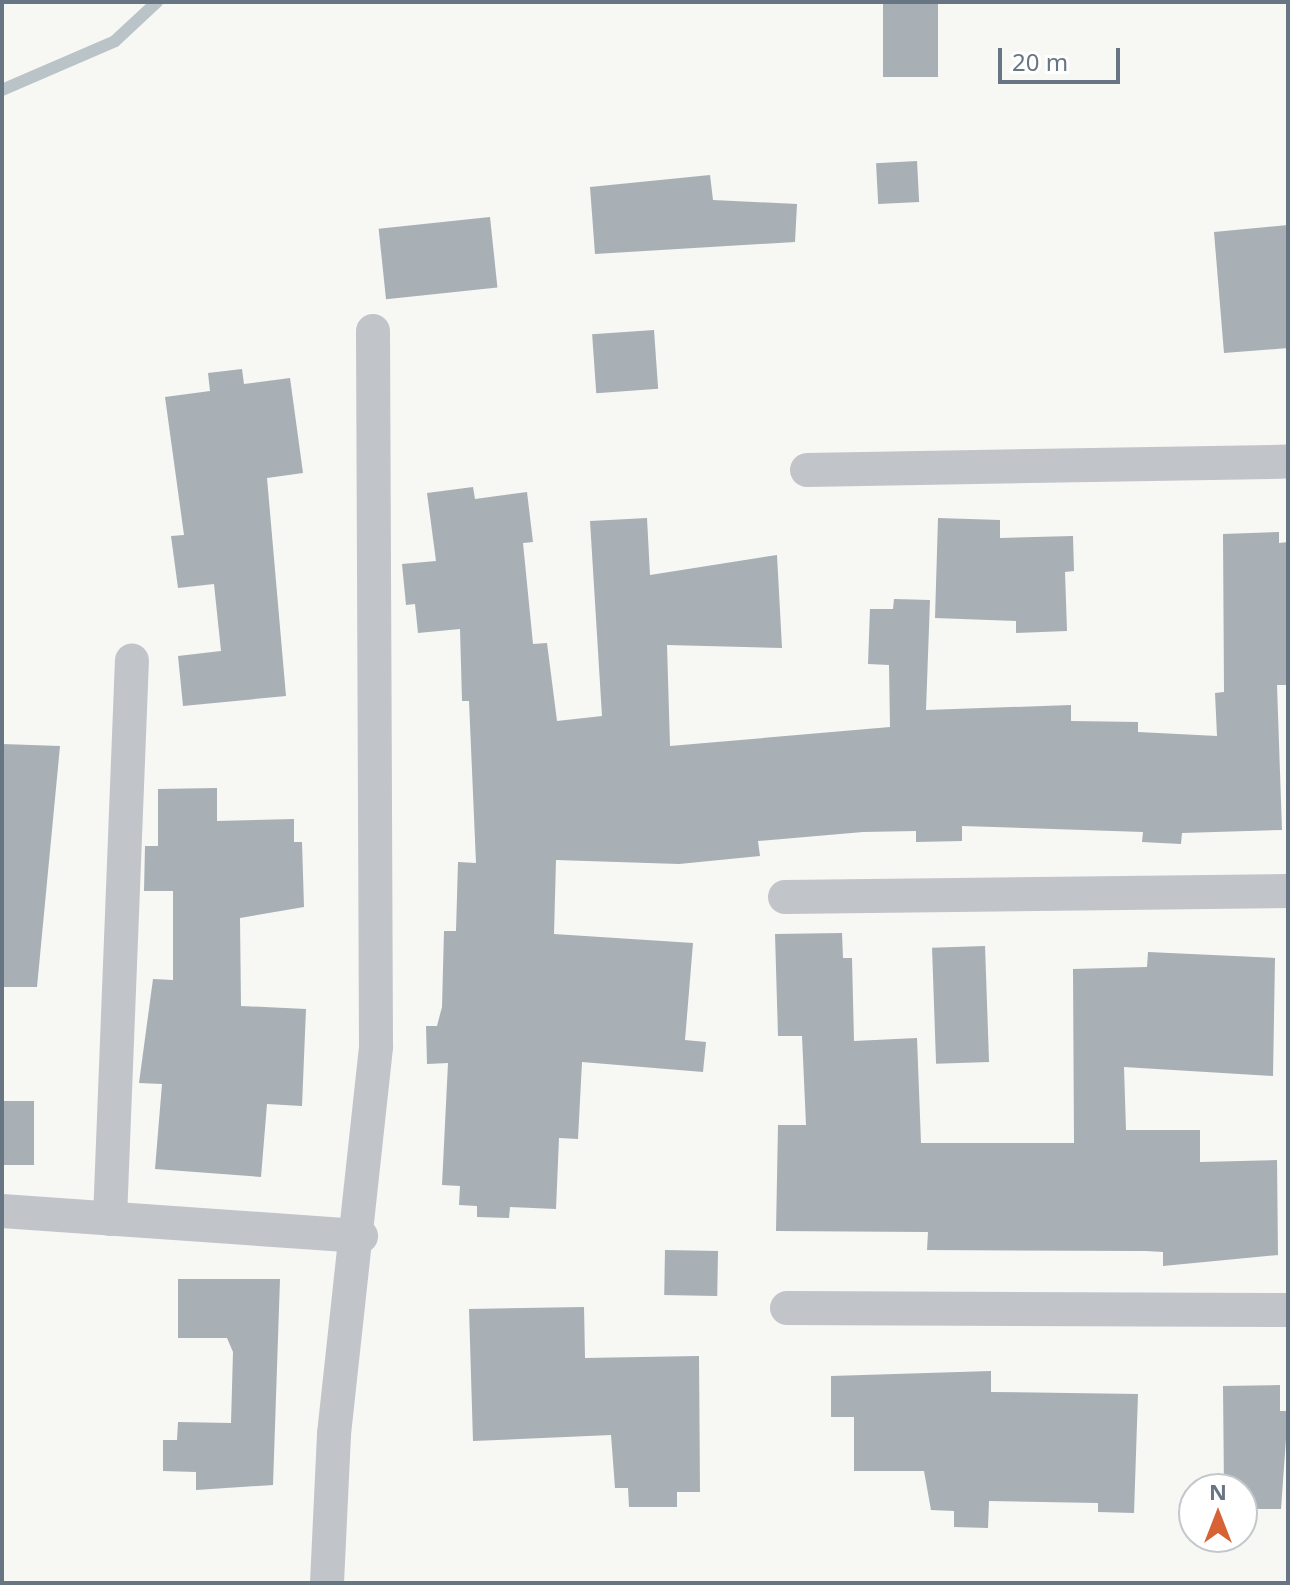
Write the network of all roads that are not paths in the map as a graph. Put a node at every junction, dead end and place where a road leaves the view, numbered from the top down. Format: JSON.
{"nodes":[{"id":1,"x":373,"y":331,"type":"dead end"},
{"id":2,"x":1288,"y":462,"type":"edge"},
{"id":3,"x":807,"y":470,"type":"dead end"},
{"id":4,"x":132,"y":660,"type":"dead end"},
{"id":5,"x":1288,"y":891,"type":"edge"},
{"id":6,"x":785,"y":897,"type":"dead end"},
{"id":7,"x":2,"y":1211,"type":"edge"},
{"id":8,"x":110,"y":1219,"type":"junction"},
{"id":9,"x":361,"y":1236,"type":"junction"},
{"id":10,"x":787,"y":1308,"type":"dead end"},
{"id":11,"x":1288,"y":1310,"type":"edge"},
{"id":12,"x":327,"y":1583,"type":"edge"}],
"edges":[{"from":1,"to":9,"type":"street"},
{"from":2,"to":3,"type":"street"},
{"from":4,"to":8,"type":"street"},
{"from":5,"to":6,"type":"street"},
{"from":7,"to":8,"type":"street"},
{"from":8,"to":9,"type":"street"},
{"from":9,"to":12,"type":"street"},
{"from":10,"to":11,"type":"street"}]}
